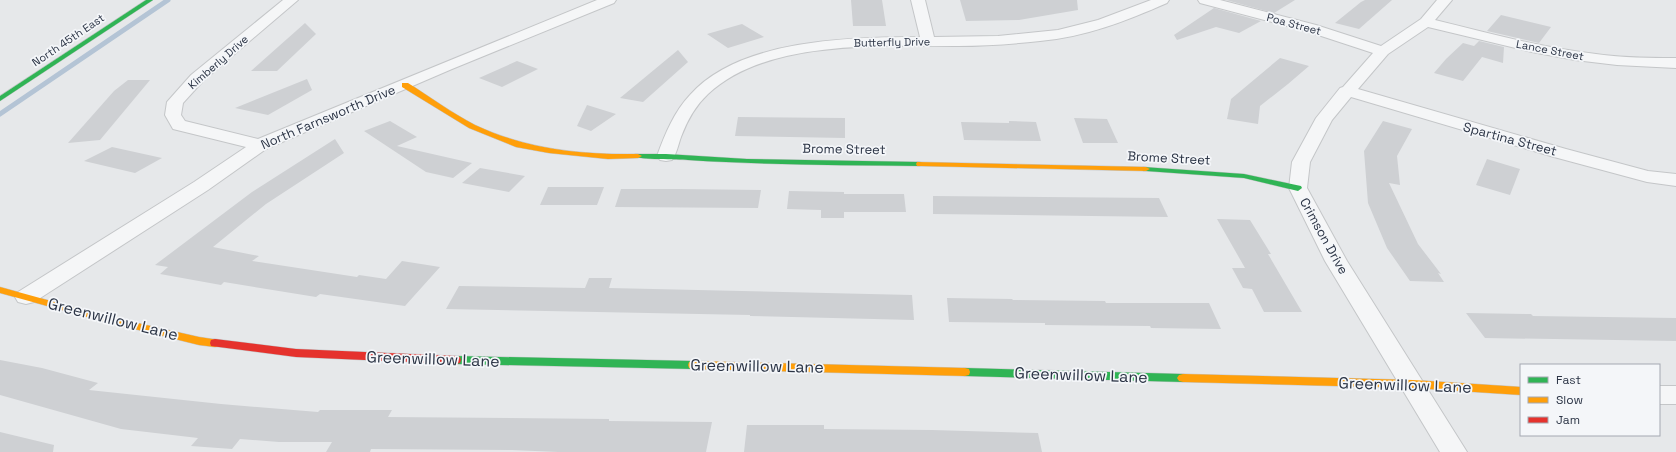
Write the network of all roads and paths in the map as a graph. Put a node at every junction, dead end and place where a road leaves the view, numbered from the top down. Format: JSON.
{"nodes":[{"id":1,"x":150,"y":0,"type":"edge"},
{"id":2,"x":290,"y":0,"type":"edge"},
{"id":3,"x":609,"y":0,"type":"edge"},
{"id":4,"x":918,"y":0,"type":"edge"},
{"id":5,"x":1162,"y":0,"type":"edge"},
{"id":6,"x":1205,"y":0,"type":"edge"},
{"id":7,"x":1445,"y":0,"type":"edge"},
{"id":8,"x":1426,"y":22,"type":"junction"},
{"id":9,"x":928,"y":41,"type":"junction"},
{"id":10,"x":1383,"y":51,"type":"junction"},
{"id":11,"x":1676,"y":63,"type":"edge"},
{"id":12,"x":404,"y":85,"type":"junction"},
{"id":13,"x":1346,"y":91,"type":"junction"},
{"id":14,"x":0,"y":99,"type":"edge"},
{"id":15,"x":260,"y":145,"type":"junction"},
{"id":16,"x":666,"y":156,"type":"junction"},
{"id":17,"x":1676,"y":180,"type":"edge"},
{"id":18,"x":1298,"y":188,"type":"junction"},
{"id":19,"x":0,"y":290,"type":"edge"},
{"id":20,"x":26,"y":297,"type":"junction"},
{"id":21,"x":1413,"y":384,"type":"junction"},
{"id":22,"x":1520,"y":391,"type":"edge"},
{"id":23,"x":1660,"y":395,"type":"edge"},
{"id":24,"x":1676,"y":395,"type":"edge"},
{"id":25,"x":1454,"y":452,"type":"edge"}],
"edges":[{"from":1,"to":14,"type":"street","name":"North 45th East"},
{"from":2,"to":15,"type":"street","name":"Kimberly Drive"},
{"from":3,"to":12,"type":"street","name":"North Farnsworth Drive"},
{"from":4,"to":9,"type":"street"},
{"from":5,"to":9,"type":"street","name":"Butterfly Drive"},
{"from":6,"to":10,"type":"street","name":"Poa Street"},
{"from":7,"to":8,"type":"street","name":"Crimson Drive"},
{"from":8,"to":10,"type":"street","name":"Crimson Drive"},
{"from":8,"to":11,"type":"street","name":"Lance Street"},
{"from":9,"to":16,"type":"street","name":"Butterfly Drive"},
{"from":10,"to":13,"type":"street","name":"Crimson Drive"},
{"from":12,"to":15,"type":"street","name":"North Farnsworth Drive"},
{"from":12,"to":16,"type":"street","name":"Brome Street"},
{"from":13,"to":17,"type":"street","name":"Spartina Street"},
{"from":13,"to":18,"type":"street","name":"Crimson Drive"},
{"from":15,"to":20,"type":"street","name":"North Farnsworth Drive"},
{"from":16,"to":18,"type":"street","name":"Brome Street"},
{"from":18,"to":21,"type":"street","name":"Crimson Drive"},
{"from":19,"to":20,"type":"street","name":"Greenwillow Lane"},
{"from":20,"to":21,"type":"street","name":"Greenwillow Lane"},
{"from":21,"to":22,"type":"street","name":"Greenwillow Lane"},
{"from":21,"to":25,"type":"street","name":"Crimson Drive"},
{"from":23,"to":24,"type":"street"}]}
